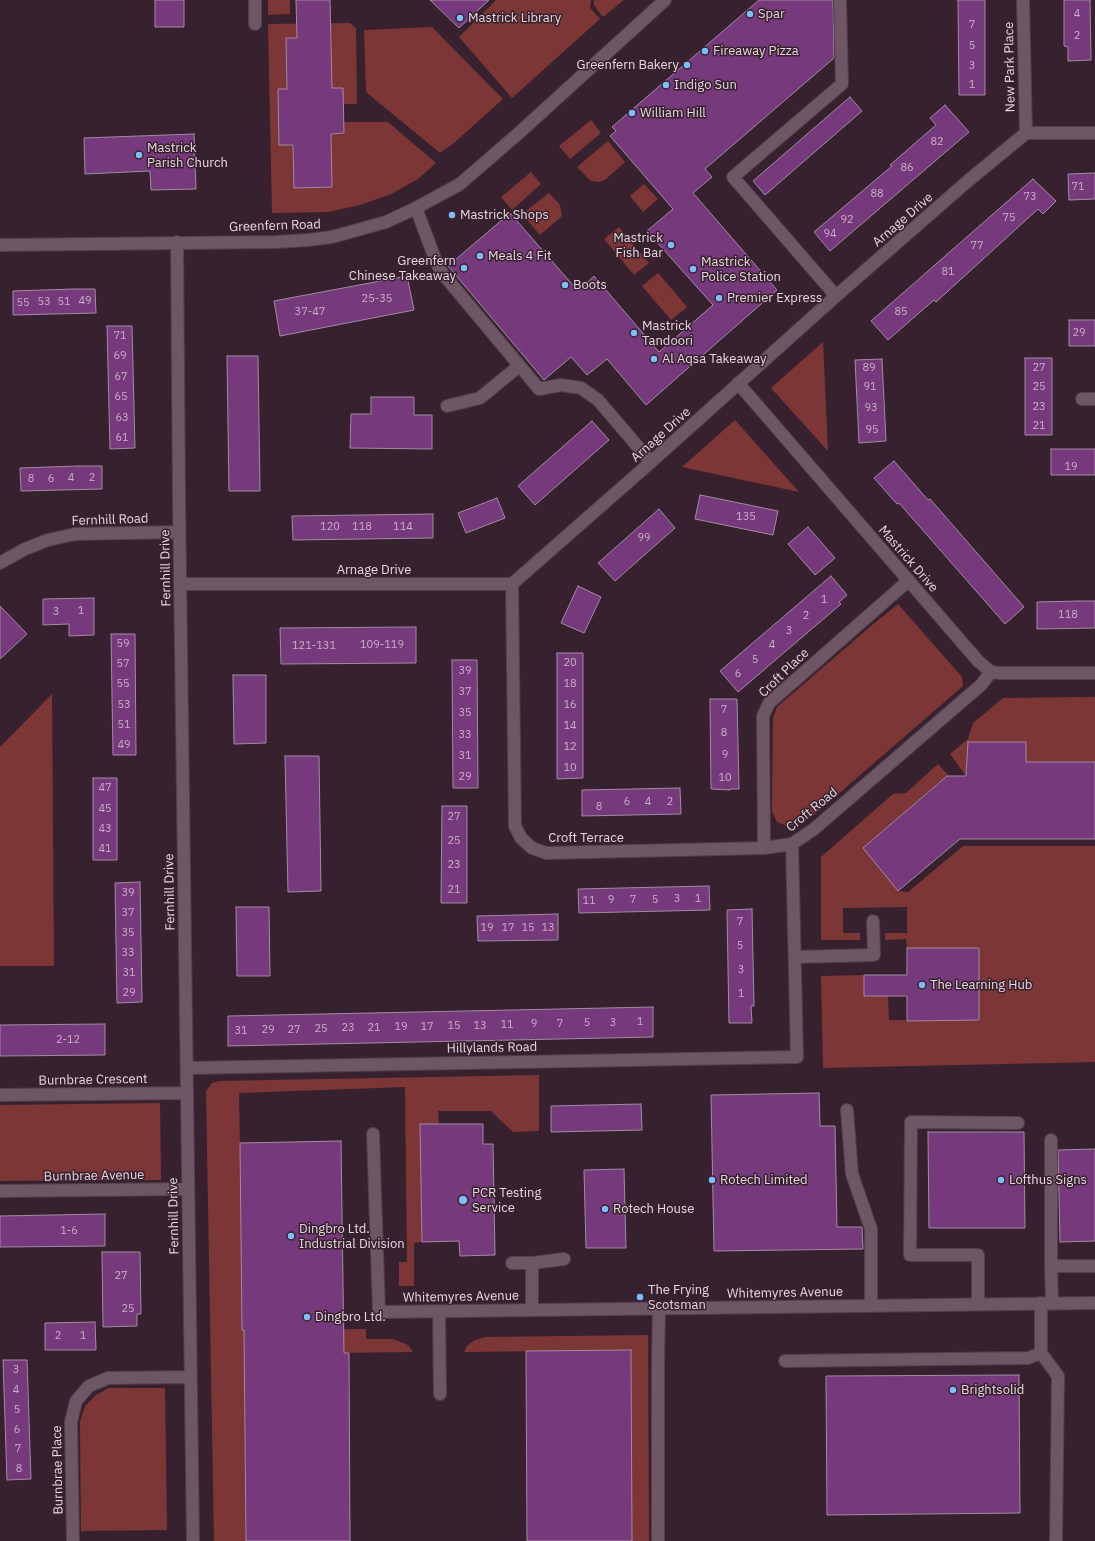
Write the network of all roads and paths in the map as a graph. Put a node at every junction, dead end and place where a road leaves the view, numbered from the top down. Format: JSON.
{"nodes":[{"id":1,"x":255,"y":0,"type":"edge"},
{"id":2,"x":665,"y":0,"type":"edge"},
{"id":3,"x":840,"y":0,"type":"edge"},
{"id":4,"x":1023,"y":0,"type":"edge"},
{"id":5,"x":255,"y":24,"type":"dead end"},
{"id":6,"x":1095,"y":132,"type":"edge"},
{"id":7,"x":1026,"y":133,"type":"junction"},
{"id":8,"x":416,"y":208,"type":"junction"},
{"id":9,"x":177,"y":242,"type":"junction"},
{"id":10,"x":0,"y":245,"type":"edge"},
{"id":11,"x":836,"y":296,"type":"junction"},
{"id":12,"x":519,"y":366,"type":"junction"},
{"id":13,"x":738,"y":383,"type":"junction"},
{"id":14,"x":1095,"y":398,"type":"edge"},
{"id":15,"x":1082,"y":399,"type":"dead end"},
{"id":16,"x":447,"y":406,"type":"dead end"},
{"id":17,"x":651,"y":462,"type":"junction"},
{"id":18,"x":179,"y":532,"type":"junction"},
{"id":19,"x":0,"y":563,"type":"edge"},
{"id":20,"x":908,"y":581,"type":"junction"},
{"id":21,"x":180,"y":584,"type":"junction"},
{"id":22,"x":512,"y":584,"type":"junction"},
{"id":23,"x":991,"y":672,"type":"junction"},
{"id":24,"x":1095,"y":673,"type":"edge"},
{"id":25,"x":792,"y":844,"type":"junction"},
{"id":26,"x":764,"y":848,"type":"junction"},
{"id":27,"x":874,"y":921,"type":"dead end"},
{"id":28,"x":794,"y":957,"type":"junction"},
{"id":29,"x":797,"y":1057,"type":"joint"},
{"id":30,"x":186,"y":1068,"type":"junction"},
{"id":31,"x":187,"y":1093,"type":"junction"},
{"id":32,"x":0,"y":1095,"type":"edge"},
{"id":33,"x":847,"y":1110,"type":"dead end"},
{"id":34,"x":1018,"y":1123,"type":"dead end"},
{"id":35,"x":373,"y":1134,"type":"dead end"},
{"id":36,"x":1050,"y":1140,"type":"dead end"},
{"id":37,"x":188,"y":1189,"type":"junction"},
{"id":38,"x":0,"y":1191,"type":"edge"},
{"id":39,"x":564,"y":1259,"type":"dead end"},
{"id":40,"x":512,"y":1263,"type":"dead end"},
{"id":41,"x":532,"y":1263,"type":"junction"},
{"id":42,"x":1051,"y":1266,"type":"junction"},
{"id":43,"x":1095,"y":1266,"type":"edge"},
{"id":44,"x":1046,"y":1303,"type":"junction"},
{"id":45,"x":1095,"y":1303,"type":"edge"},
{"id":46,"x":978,"y":1304,"type":"junction"},
{"id":47,"x":871,"y":1305,"type":"junction"},
{"id":48,"x":659,"y":1308,"type":"junction"},
{"id":49,"x":532,"y":1310,"type":"junction"},
{"id":50,"x":439,"y":1312,"type":"junction"},
{"id":51,"x":1041,"y":1352,"type":"junction"},
{"id":52,"x":785,"y":1361,"type":"dead end"},
{"id":53,"x":190,"y":1377,"type":"junction"},
{"id":54,"x":440,"y":1394,"type":"dead end"},
{"id":55,"x":73,"y":1541,"type":"edge"},
{"id":56,"x":193,"y":1541,"type":"edge"},
{"id":57,"x":658,"y":1541,"type":"edge"},
{"id":58,"x":1056,"y":1541,"type":"edge"}],
"edges":[{"from":1,"to":5,"type":"street"},
{"from":2,"to":8,"type":"street","name":"Greenfern Road"},
{"from":3,"to":11,"type":"street"},
{"from":4,"to":7,"type":"street","name":"New Park Place"},
{"from":6,"to":7,"type":"street"},
{"from":7,"to":11,"type":"street","name":"Arnage Drive"},
{"from":8,"to":9,"type":"street","name":"Greenfern Road"},
{"from":8,"to":12,"type":"street"},
{"from":9,"to":10,"type":"street","name":"Greenfern Road"},
{"from":9,"to":18,"type":"street","name":"Fernhill Drive"},
{"from":11,"to":13,"type":"street","name":"Arnage Drive"},
{"from":12,"to":16,"type":"street"},
{"from":12,"to":17,"type":"street"},
{"from":13,"to":17,"type":"street","name":"Arnage Drive"},
{"from":13,"to":20,"type":"street","name":"Mastrick Drive"},
{"from":14,"to":15,"type":"street"},
{"from":17,"to":22,"type":"street","name":"Arnage Drive"},
{"from":18,"to":19,"type":"street","name":"Fernhill Road"},
{"from":18,"to":21,"type":"street","name":"Fernhill Drive"},
{"from":20,"to":23,"type":"street","name":"Mastrick Drive"},
{"from":20,"to":26,"type":"street","name":"Croft Place"},
{"from":21,"to":22,"type":"street","name":"Arnage Drive"},
{"from":21,"to":30,"type":"street","name":"Fernhill Drive"},
{"from":22,"to":26,"type":"street","name":"Croft Terrace"},
{"from":23,"to":24,"type":"street"},
{"from":23,"to":25,"type":"street","name":"Croft Road"},
{"from":25,"to":26,"type":"street","name":"Croft Terrace"},
{"from":25,"to":28,"type":"street","name":"Croft Road"},
{"from":27,"to":28,"type":"street"},
{"from":28,"to":29,"type":"street","name":"Croft Road"},
{"from":29,"to":30,"type":"street","name":"Hillylands Road"},
{"from":30,"to":31,"type":"street","name":"Fernhill Drive"},
{"from":31,"to":32,"type":"street","name":"Burnbrae Crescent"},
{"from":31,"to":37,"type":"street","name":"Fernhill Drive"},
{"from":33,"to":47,"type":"street"},
{"from":34,"to":46,"type":"street"},
{"from":35,"to":50,"type":"street","name":"Whitemyres Avenue"},
{"from":36,"to":42,"type":"street"},
{"from":37,"to":38,"type":"street","name":"Burnbrae Avenue"},
{"from":37,"to":53,"type":"street","name":"Fernhill Drive"},
{"from":39,"to":41,"type":"street"},
{"from":40,"to":41,"type":"street"},
{"from":41,"to":49,"type":"street"},
{"from":42,"to":43,"type":"street"},
{"from":42,"to":44,"type":"street"},
{"from":44,"to":45,"type":"street","name":"Whitemyres Avenue"},
{"from":44,"to":46,"type":"street","name":"Whitemyres Avenue"},
{"from":44,"to":51,"type":"street"},
{"from":46,"to":47,"type":"street","name":"Whitemyres Avenue"},
{"from":47,"to":48,"type":"street","name":"Whitemyres Avenue"},
{"from":48,"to":49,"type":"street","name":"Whitemyres Avenue"},
{"from":48,"to":57,"type":"street"},
{"from":49,"to":50,"type":"street","name":"Whitemyres Avenue"},
{"from":50,"to":54,"type":"street"},
{"from":51,"to":52,"type":"street"},
{"from":51,"to":58,"type":"street"},
{"from":53,"to":55,"type":"street","name":"Burnbrae Place"},
{"from":53,"to":56,"type":"street","name":"Fernhill Drive"}]}
